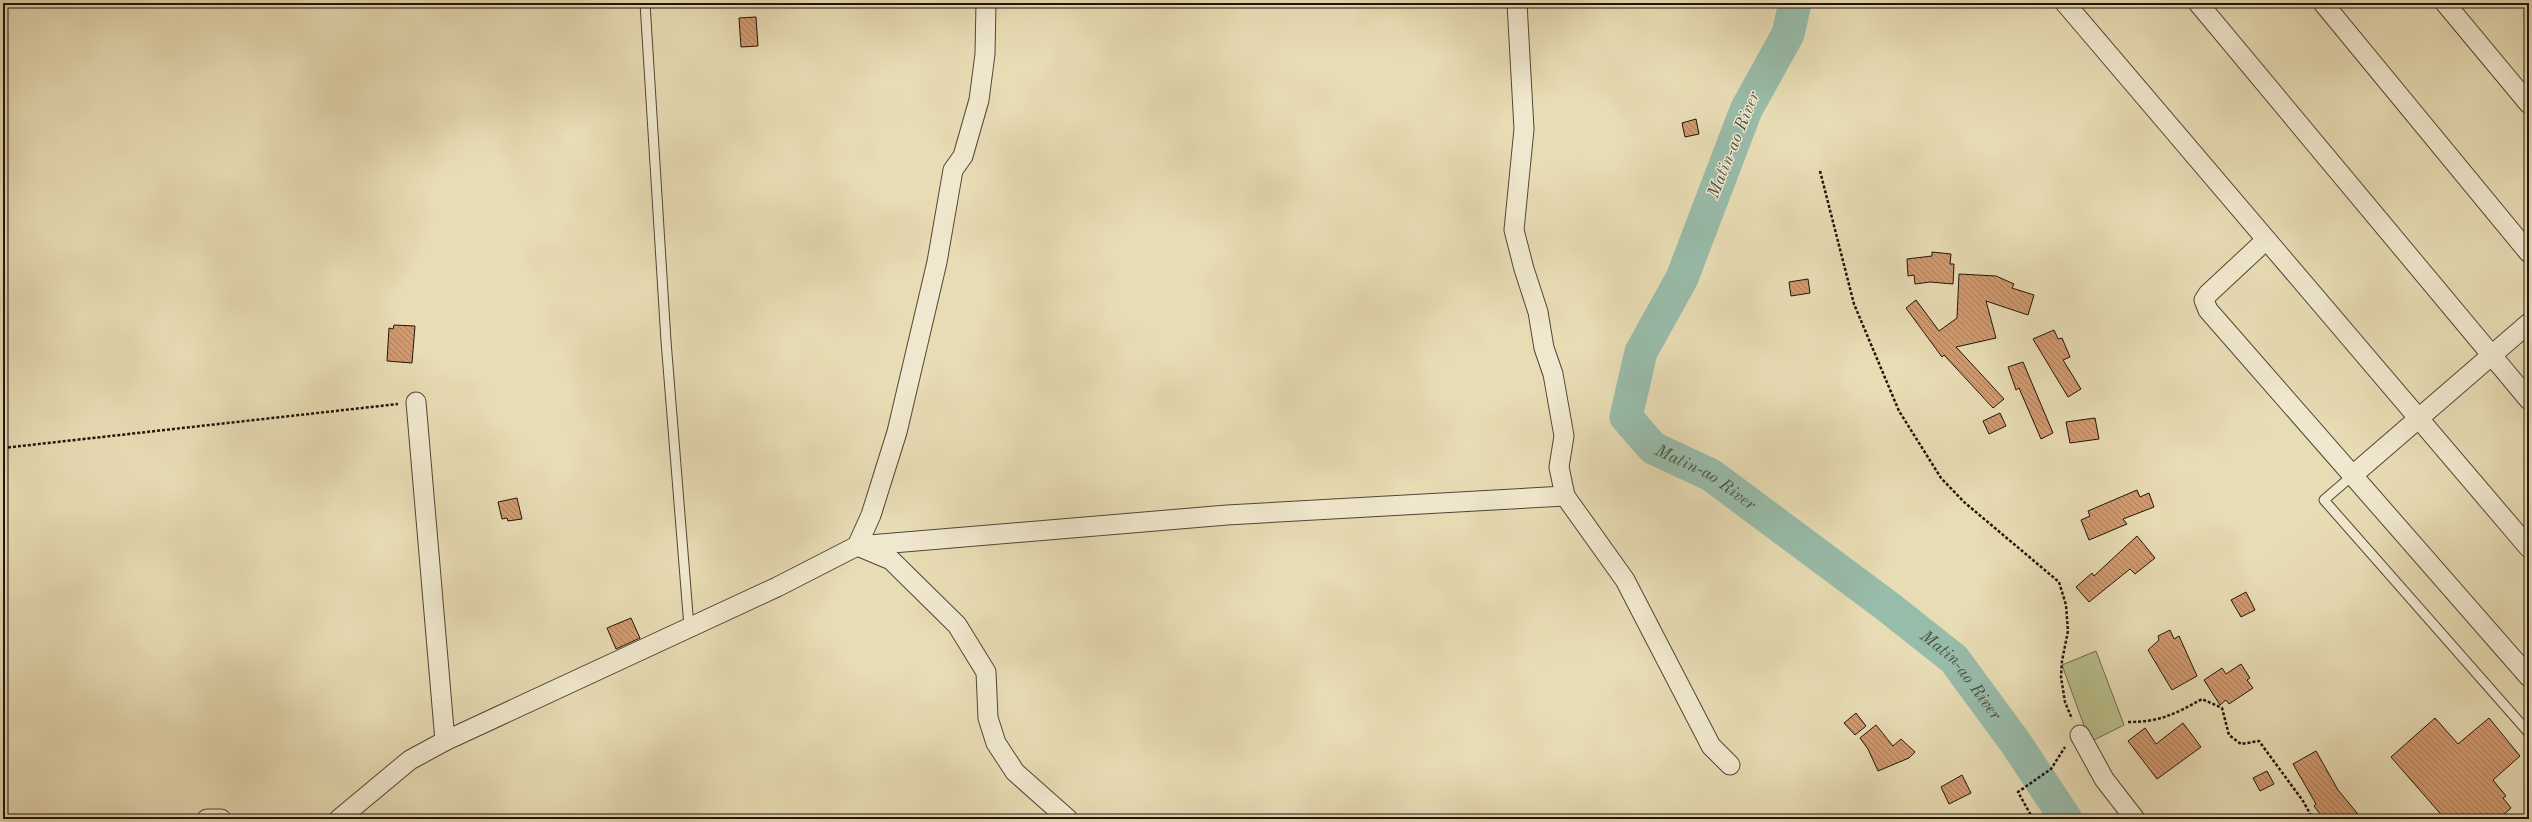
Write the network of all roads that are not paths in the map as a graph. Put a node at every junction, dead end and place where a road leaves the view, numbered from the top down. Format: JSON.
{"nodes":[{"id":1,"x":645,"y":3,"type":"edge"},
{"id":2,"x":986,"y":3,"type":"edge"},
{"id":3,"x":1517,"y":3,"type":"edge"},
{"id":4,"x":2065,"y":3,"type":"edge"},
{"id":5,"x":2198,"y":3,"type":"edge"},
{"id":6,"x":2323,"y":3,"type":"edge"},
{"id":7,"x":2445,"y":3,"type":"edge"},
{"id":8,"x":2529,"y":104,"type":"edge"},
{"id":9,"x":2266,"y":240,"type":"junction"},
{"id":10,"x":2529,"y":253,"type":"edge"},
{"id":11,"x":2529,"y":323,"type":"edge"},
{"id":12,"x":2492,"y":355,"type":"junction"},
{"id":13,"x":2529,"y":400,"type":"edge"},
{"id":14,"x":416,"y":402,"type":"road end"},
{"id":15,"x":2418,"y":418,"type":"junction"},
{"id":16,"x":2353,"y":475,"type":"junction"},
{"id":17,"x":1565,"y":496,"type":"junction"},
{"id":18,"x":857,"y":546,"type":"junction"},
{"id":19,"x":2529,"y":548,"type":"edge"},
{"id":20,"x":690,"y":627,"type":"junction"},
{"id":21,"x":2529,"y":677,"type":"edge"},
{"id":22,"x":2529,"y":733,"type":"edge"},
{"id":23,"x":2080,"y":735,"type":"road end"},
{"id":24,"x":445,"y":741,"type":"junction"},
{"id":25,"x":1730,"y":765,"type":"dead end"},
{"id":26,"x":206,"y":819,"type":"edge"},
{"id":27,"x":221,"y":819,"type":"edge"},
{"id":28,"x":338,"y":819,"type":"edge"},
{"id":29,"x":1068,"y":819,"type":"edge"},
{"id":30,"x":2134,"y":819,"type":"edge"}],
"edges":[{"from":1,"to":20,"type":"lane"},
{"from":2,"to":18,"type":"street"},
{"from":3,"to":17,"type":"street"},
{"from":4,"to":9,"type":"street"},
{"from":5,"to":12,"type":"street"},
{"from":6,"to":10,"type":"street"},
{"from":7,"to":8,"type":"street"},
{"from":9,"to":15,"type":"street"},
{"from":9,"to":16,"type":"street"},
{"from":11,"to":12,"type":"street"},
{"from":12,"to":13,"type":"street"},
{"from":12,"to":15,"type":"street"},
{"from":14,"to":24,"type":"street"},
{"from":15,"to":16,"type":"street"},
{"from":15,"to":19,"type":"street"},
{"from":16,"to":21,"type":"street"},
{"from":16,"to":22,"type":"lane"},
{"from":17,"to":18,"type":"street"},
{"from":17,"to":25,"type":"street"},
{"from":18,"to":20,"type":"street"},
{"from":18,"to":29,"type":"street"},
{"from":20,"to":24,"type":"street"},
{"from":23,"to":30,"type":"street"},
{"from":24,"to":28,"type":"street"},
{"from":26,"to":27,"type":"street"}]}
